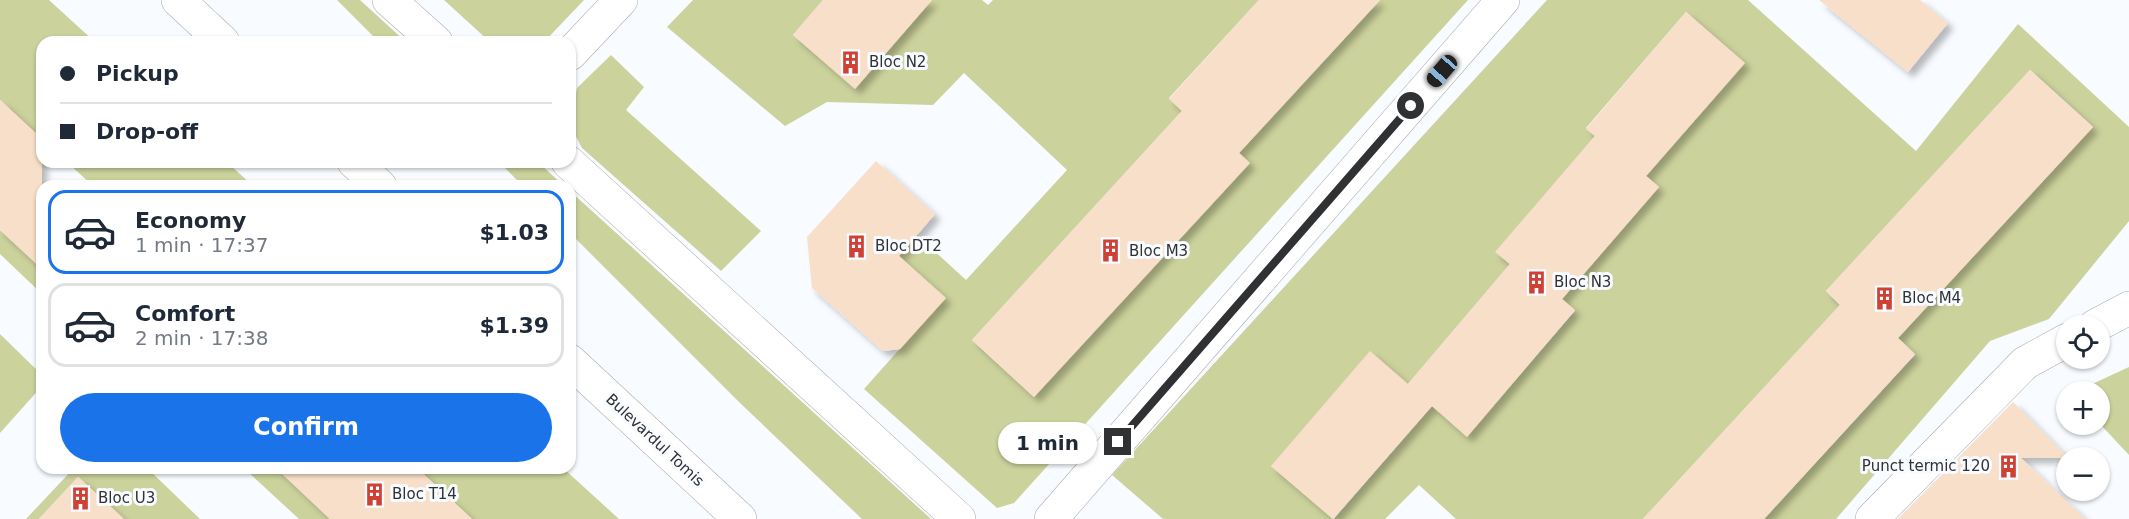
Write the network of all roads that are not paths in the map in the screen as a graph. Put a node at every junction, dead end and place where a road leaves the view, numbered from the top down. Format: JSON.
{"nodes":[{"id":1,"x":178,"y":0,"type":"edge"},
{"id":2,"x":389,"y":0,"type":"edge"},
{"id":3,"x":621,"y":0,"type":"edge"},
{"id":4,"x":1503,"y":0,"type":"edge"},
{"id":5,"x":217,"y":36,"type":"edge"},
{"id":6,"x":429,"y":36,"type":"edge"},
{"id":7,"x":576,"y":48,"type":"edge"},
{"id":8,"x":360,"y":168,"type":"edge"},
{"id":9,"x":575,"y":168,"type":"edge"},
{"id":10,"x":374,"y":180,"type":"edge"},
{"id":11,"x":2129,"y":308,"type":"edge"},
{"id":12,"x":2110,"y":318,"type":"edge"},
{"id":13,"x":2056,"y":346,"type":"edge"},
{"id":14,"x":576,"y":367,"type":"edge"},
{"id":15,"x":740,"y":519,"type":"edge"},
{"id":16,"x":959,"y":519,"type":"edge"},
{"id":17,"x":1051,"y":519,"type":"edge"},
{"id":18,"x":1872,"y":519,"type":"edge"}],
"edges":[{"from":1,"to":5,"type":"street"},
{"from":2,"to":6,"type":"street"},
{"from":3,"to":7,"type":"street"},
{"from":4,"to":17,"type":"street"},
{"from":8,"to":10,"type":"street"},
{"from":9,"to":16,"type":"street"},
{"from":11,"to":12,"type":"street"},
{"from":13,"to":18,"type":"street"},
{"from":14,"to":15,"type":"street","name":"Bulevardul Tomis"}]}
